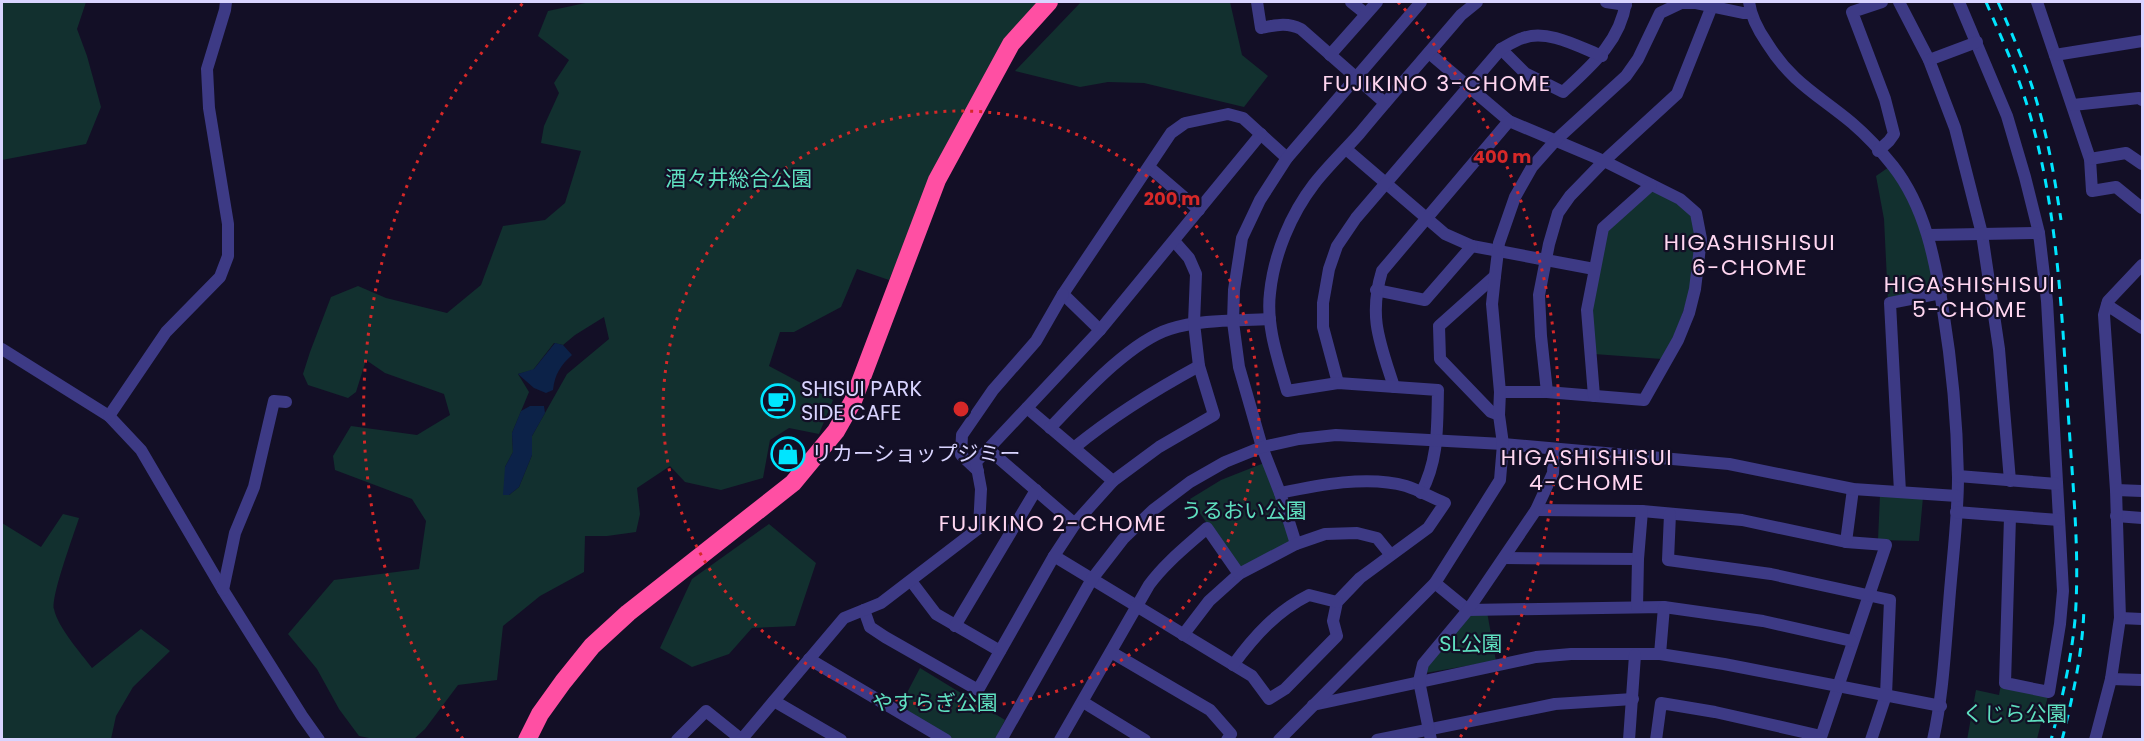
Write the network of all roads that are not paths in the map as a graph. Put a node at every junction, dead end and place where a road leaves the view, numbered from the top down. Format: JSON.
{"nodes":[{"id":1,"x":226,"y":2,"type":"edge"},
{"id":2,"x":1048,"y":2,"type":"edge"},
{"id":3,"x":1257,"y":2,"type":"edge"},
{"id":4,"x":1351,"y":2,"type":"edge"},
{"id":5,"x":1377,"y":2,"type":"edge"},
{"id":6,"x":1421,"y":2,"type":"edge"},
{"id":7,"x":1478,"y":2,"type":"edge"},
{"id":8,"x":1606,"y":2,"type":"edge"},
{"id":9,"x":1882,"y":2,"type":"edge"},
{"id":10,"x":1899,"y":2,"type":"edge"},
{"id":11,"x":1959,"y":2,"type":"edge"},
{"id":12,"x":2037,"y":2,"type":"edge"},
{"id":13,"x":1626,"y":3,"type":"edge"},
{"id":14,"x":1712,"y":6,"type":"junction"},
{"id":15,"x":1750,"y":7,"type":"edge"},
{"id":16,"x":1366,"y":14,"type":"junction"},
{"id":17,"x":2142,"y":41,"type":"edge"},
{"id":18,"x":1977,"y":42,"type":"junction"},
{"id":19,"x":1501,"y":49,"type":"junction"},
{"id":20,"x":1429,"y":53,"type":"junction"},
{"id":21,"x":1330,"y":55,"type":"junction"},
{"id":22,"x":2055,"y":55,"type":"junction"},
{"id":23,"x":1602,"y":56,"type":"junction"},
{"id":24,"x":1929,"y":60,"type":"junction"},
{"id":25,"x":1356,"y":78,"type":"junction"},
{"id":26,"x":1468,"y":86,"type":"junction"},
{"id":27,"x":2142,"y":100,"type":"edge"},
{"id":28,"x":1385,"y":103,"type":"junction"},
{"id":29,"x":2073,"y":105,"type":"junction"},
{"id":30,"x":1509,"y":121,"type":"junction"},
{"id":31,"x":1261,"y":134,"type":"junction"},
{"id":32,"x":1556,"y":140,"type":"junction"},
{"id":33,"x":1347,"y":149,"type":"junction"},
{"id":34,"x":1878,"y":151,"type":"junction"},
{"id":35,"x":1287,"y":158,"type":"junction"},
{"id":36,"x":2090,"y":159,"type":"junction"},
{"id":37,"x":1604,"y":161,"type":"junction"},
{"id":38,"x":2142,"y":164,"type":"edge"},
{"id":39,"x":1149,"y":167,"type":"junction"},
{"id":40,"x":1386,"y":183,"type":"junction"},
{"id":41,"x":1651,"y":185,"type":"junction"},
{"id":42,"x":2142,"y":208,"type":"edge"},
{"id":43,"x":1199,"y":210,"type":"junction"},
{"id":44,"x":1426,"y":216,"type":"junction"},
{"id":45,"x":2039,"y":233,"type":"junction"},
{"id":46,"x":1982,"y":234,"type":"junction"},
{"id":47,"x":1928,"y":235,"type":"junction"},
{"id":48,"x":1174,"y":241,"type":"junction"},
{"id":49,"x":1472,"y":246,"type":"junction"},
{"id":50,"x":1498,"y":250,"type":"junction"},
{"id":51,"x":1545,"y":260,"type":"junction"},
{"id":52,"x":2142,"y":265,"type":"edge"},
{"id":53,"x":1594,"y":269,"type":"junction"},
{"id":54,"x":1495,"y":276,"type":"junction"},
{"id":55,"x":1376,"y":290,"type":"junction"},
{"id":56,"x":1941,"y":293,"type":"junction"},
{"id":57,"x":1063,"y":294,"type":"junction"},
{"id":58,"x":2107,"y":305,"type":"junction"},
{"id":59,"x":1270,"y":319,"type":"junction"},
{"id":60,"x":1233,"y":322,"type":"junction"},
{"id":61,"x":1194,"y":323,"type":"junction"},
{"id":62,"x":2142,"y":328,"type":"edge"},
{"id":63,"x":1100,"y":330,"type":"junction"},
{"id":64,"x":2,"y":349,"type":"edge"},
{"id":65,"x":1199,"y":366,"type":"junction"},
{"id":66,"x":1338,"y":383,"type":"junction"},
{"id":67,"x":1394,"y":387,"type":"junction"},
{"id":68,"x":1500,"y":392,"type":"junction"},
{"id":69,"x":1547,"y":392,"type":"junction"},
{"id":70,"x":1594,"y":396,"type":"junction"},
{"id":71,"x":286,"y":402,"type":"dead end"},
{"id":72,"x":1027,"y":408,"type":"junction"},
{"id":73,"x":1499,"y":415,"type":"junction"},
{"id":74,"x":109,"y":416,"type":"junction"},
{"id":75,"x":1050,"y":428,"type":"junction"},
{"id":76,"x":1437,"y":440,"type":"junction"},
{"id":77,"x":1503,"y":444,"type":"junction"},
{"id":78,"x":1075,"y":447,"type":"junction"},
{"id":79,"x":1262,"y":447,"type":"junction"},
{"id":80,"x":988,"y":449,"type":"junction"},
{"id":81,"x":1554,"y":449,"type":"junction"},
{"id":82,"x":978,"y":471,"type":"junction"},
{"id":83,"x":1958,"y":476,"type":"junction"},
{"id":84,"x":1113,"y":481,"type":"junction"},
{"id":85,"x":2010,"y":481,"type":"junction"},
{"id":86,"x":2057,"y":484,"type":"junction"},
{"id":87,"x":1852,"y":489,"type":"junction"},
{"id":88,"x":1036,"y":490,"type":"junction"},
{"id":89,"x":2115,"y":490,"type":"junction"},
{"id":90,"x":2142,"y":491,"type":"edge"},
{"id":91,"x":1900,"y":492,"type":"junction"},
{"id":92,"x":1280,"y":493,"type":"junction"},
{"id":93,"x":1421,"y":493,"type":"junction"},
{"id":94,"x":1957,"y":496,"type":"junction"},
{"id":95,"x":1536,"y":510,"type":"junction"},
{"id":96,"x":1642,"y":511,"type":"junction"},
{"id":97,"x":1956,"y":512,"type":"junction"},
{"id":98,"x":1670,"y":513,"type":"junction"},
{"id":99,"x":2116,"y":516,"type":"junction"},
{"id":100,"x":2010,"y":517,"type":"junction"},
{"id":101,"x":2142,"y":518,"type":"edge"},
{"id":102,"x":2059,"y":520,"type":"junction"},
{"id":103,"x":1075,"y":524,"type":"junction"},
{"id":104,"x":1846,"y":542,"type":"junction"},
{"id":105,"x":1296,"y":544,"type":"junction"},
{"id":106,"x":1390,"y":554,"type":"junction"},
{"id":107,"x":1054,"y":556,"type":"junction"},
{"id":108,"x":1504,"y":558,"type":"junction"},
{"id":109,"x":1638,"y":559,"type":"junction"},
{"id":110,"x":1239,"y":574,"type":"junction"},
{"id":111,"x":1092,"y":579,"type":"junction"},
{"id":112,"x":911,"y":581,"type":"junction"},
{"id":113,"x":1435,"y":583,"type":"junction"},
{"id":114,"x":223,"y":590,"type":"junction"},
{"id":115,"x":1869,"y":594,"type":"junction"},
{"id":116,"x":1337,"y":602,"type":"junction"},
{"id":117,"x":1138,"y":607,"type":"junction"},
{"id":118,"x":1637,"y":607,"type":"junction"},
{"id":119,"x":1664,"y":607,"type":"junction"},
{"id":120,"x":864,"y":610,"type":"junction"},
{"id":121,"x":1468,"y":610,"type":"junction"},
{"id":122,"x":2120,"y":618,"type":"junction"},
{"id":123,"x":2142,"y":619,"type":"edge"},
{"id":124,"x":955,"y":626,"type":"junction"},
{"id":125,"x":1184,"y":634,"type":"junction"},
{"id":126,"x":1852,"y":641,"type":"junction"},
{"id":127,"x":1000,"y":651,"type":"junction"},
{"id":128,"x":1112,"y":652,"type":"junction"},
{"id":129,"x":1660,"y":654,"type":"junction"},
{"id":130,"x":1635,"y":655,"type":"junction"},
{"id":131,"x":809,"y":659,"type":"junction"},
{"id":132,"x":1233,"y":665,"type":"junction"},
{"id":133,"x":2111,"y":679,"type":"junction"},
{"id":134,"x":2142,"y":680,"type":"edge"},
{"id":135,"x":1419,"y":681,"type":"junction"},
{"id":136,"x":1838,"y":687,"type":"junction"},
{"id":137,"x":1886,"y":695,"type":"junction"},
{"id":138,"x":1633,"y":699,"type":"junction"},
{"id":139,"x":774,"y":701,"type":"junction"},
{"id":140,"x":1083,"y":702,"type":"junction"},
{"id":141,"x":1312,"y":705,"type":"junction"},
{"id":142,"x":1941,"y":706,"type":"junction"},
{"id":143,"x":1430,"y":734,"type":"edge"},
{"id":144,"x":1820,"y":738,"type":"edge"},
{"id":145,"x":741,"y":739,"type":"edge"},
{"id":146,"x":946,"y":739,"type":"edge"},
{"id":147,"x":2097,"y":739,"type":"edge"},
{"id":148,"x":319,"y":740,"type":"edge"},
{"id":149,"x":527,"y":740,"type":"edge"},
{"id":150,"x":677,"y":740,"type":"edge"},
{"id":151,"x":841,"y":740,"type":"edge"},
{"id":152,"x":1001,"y":740,"type":"edge"},
{"id":153,"x":1060,"y":740,"type":"edge"},
{"id":154,"x":1145,"y":740,"type":"edge"},
{"id":155,"x":1227,"y":740,"type":"edge"},
{"id":156,"x":1279,"y":740,"type":"edge"},
{"id":157,"x":1377,"y":740,"type":"edge"},
{"id":158,"x":1629,"y":740,"type":"edge"},
{"id":159,"x":1656,"y":740,"type":"edge"},
{"id":160,"x":1871,"y":740,"type":"edge"},
{"id":161,"x":1933,"y":740,"type":"edge"}],
"edges":[{"from":1,"to":74,"type":"street"},
{"from":2,"to":149,"type":"highway"},
{"from":3,"to":21,"type":"street"},
{"from":4,"to":16,"type":"street"},
{"from":5,"to":16,"type":"street"},
{"from":6,"to":25,"type":"street"},
{"from":7,"to":20,"type":"street"},
{"from":8,"to":13,"type":"street"},
{"from":9,"to":34,"type":"street"},
{"from":10,"to":24,"type":"street"},
{"from":11,"to":18,"type":"street"},
{"from":12,"to":22,"type":"street"},
{"from":13,"to":23,"type":"street"},
{"from":14,"to":15,"type":"street"},
{"from":14,"to":32,"type":"street"},
{"from":14,"to":37,"type":"street"},
{"from":15,"to":34,"type":"street"},
{"from":16,"to":21,"type":"street"},
{"from":17,"to":22,"type":"street"},
{"from":18,"to":24,"type":"street"},
{"from":18,"to":45,"type":"street"},
{"from":19,"to":23,"type":"street"},
{"from":19,"to":23,"type":"street"},
{"from":19,"to":26,"type":"street"},
{"from":20,"to":26,"type":"street"},
{"from":20,"to":28,"type":"street"},
{"from":21,"to":25,"type":"street"},
{"from":22,"to":29,"type":"street"},
{"from":24,"to":46,"type":"street"},
{"from":25,"to":28,"type":"street"},
{"from":25,"to":35,"type":"street"},
{"from":26,"to":30,"type":"street"},
{"from":26,"to":40,"type":"street"},
{"from":27,"to":29,"type":"street"},
{"from":28,"to":33,"type":"street"},
{"from":29,"to":36,"type":"street"},
{"from":30,"to":32,"type":"street"},
{"from":30,"to":44,"type":"street"},
{"from":31,"to":35,"type":"street"},
{"from":31,"to":39,"type":"street"},
{"from":31,"to":43,"type":"street"},
{"from":32,"to":37,"type":"street"},
{"from":32,"to":50,"type":"street"},
{"from":33,"to":40,"type":"street"},
{"from":33,"to":59,"type":"street"},
{"from":34,"to":47,"type":"street"},
{"from":35,"to":60,"type":"street"},
{"from":36,"to":38,"type":"street"},
{"from":36,"to":42,"type":"street"},
{"from":37,"to":41,"type":"street"},
{"from":37,"to":51,"type":"street"},
{"from":39,"to":43,"type":"street"},
{"from":39,"to":57,"type":"street"},
{"from":40,"to":44,"type":"street"},
{"from":40,"to":66,"type":"street"},
{"from":41,"to":53,"type":"street"},
{"from":41,"to":70,"type":"street"},
{"from":43,"to":48,"type":"street"},
{"from":44,"to":49,"type":"street"},
{"from":44,"to":55,"type":"street"},
{"from":45,"to":46,"type":"street"},
{"from":45,"to":86,"type":"street"},
{"from":46,"to":47,"type":"street"},
{"from":46,"to":85,"type":"street"},
{"from":47,"to":56,"type":"street"},
{"from":48,"to":61,"type":"street"},
{"from":48,"to":63,"type":"street"},
{"from":49,"to":50,"type":"street"},
{"from":49,"to":55,"type":"street"},
{"from":50,"to":51,"type":"street"},
{"from":50,"to":54,"type":"street"},
{"from":51,"to":53,"type":"street"},
{"from":51,"to":69,"type":"street"},
{"from":52,"to":58,"type":"street"},
{"from":53,"to":70,"type":"street"},
{"from":54,"to":68,"type":"street"},
{"from":54,"to":73,"type":"street"},
{"from":55,"to":67,"type":"street"},
{"from":56,"to":83,"type":"street"},
{"from":56,"to":91,"type":"street"},
{"from":57,"to":63,"type":"street"},
{"from":57,"to":82,"type":"street"},
{"from":58,"to":62,"type":"street"},
{"from":58,"to":89,"type":"street"},
{"from":59,"to":60,"type":"street"},
{"from":59,"to":66,"type":"street"},
{"from":60,"to":61,"type":"street"},
{"from":60,"to":79,"type":"street"},
{"from":61,"to":65,"type":"street"},
{"from":61,"to":75,"type":"street"},
{"from":63,"to":72,"type":"street"},
{"from":64,"to":74,"type":"street"},
{"from":65,"to":78,"type":"street"},
{"from":65,"to":84,"type":"street"},
{"from":66,"to":67,"type":"street"},
{"from":67,"to":76,"type":"street"},
{"from":68,"to":69,"type":"street"},
{"from":68,"to":73,"type":"street"},
{"from":69,"to":70,"type":"street"},
{"from":71,"to":114,"type":"street"},
{"from":72,"to":75,"type":"street"},
{"from":72,"to":80,"type":"street"},
{"from":73,"to":77,"type":"street"},
{"from":74,"to":114,"type":"street"},
{"from":75,"to":78,"type":"street"},
{"from":76,"to":77,"type":"street"},
{"from":76,"to":79,"type":"street"},
{"from":76,"to":93,"type":"street"},
{"from":77,"to":81,"type":"street"},
{"from":77,"to":113,"type":"street"},
{"from":78,"to":84,"type":"street"},
{"from":79,"to":92,"type":"street"},
{"from":79,"to":111,"type":"street"},
{"from":80,"to":82,"type":"street"},
{"from":80,"to":88,"type":"street"},
{"from":81,"to":87,"type":"street"},
{"from":81,"to":95,"type":"street"},
{"from":82,"to":112,"type":"street"},
{"from":83,"to":85,"type":"street"},
{"from":83,"to":94,"type":"street"},
{"from":84,"to":103,"type":"street"},
{"from":85,"to":86,"type":"street"},
{"from":86,"to":102,"type":"street"},
{"from":87,"to":91,"type":"street"},
{"from":87,"to":104,"type":"street"},
{"from":88,"to":103,"type":"street"},
{"from":88,"to":124,"type":"street"},
{"from":89,"to":90,"type":"street"},
{"from":89,"to":99,"type":"street"},
{"from":91,"to":94,"type":"street"},
{"from":92,"to":93,"type":"street"},
{"from":92,"to":105,"type":"street"},
{"from":93,"to":106,"type":"street"},
{"from":94,"to":97,"type":"street"},
{"from":95,"to":96,"type":"street"},
{"from":95,"to":108,"type":"street"},
{"from":96,"to":98,"type":"street"},
{"from":96,"to":109,"type":"street"},
{"from":97,"to":100,"type":"street"},
{"from":97,"to":142,"type":"street"},
{"from":98,"to":104,"type":"street"},
{"from":98,"to":115,"type":"street"},
{"from":99,"to":101,"type":"street"},
{"from":99,"to":122,"type":"street"},
{"from":100,"to":102,"type":"street"},
{"from":100,"to":102,"type":"street"},
{"from":103,"to":107,"type":"street"},
{"from":104,"to":115,"type":"street"},
{"from":105,"to":106,"type":"street"},
{"from":105,"to":110,"type":"street"},
{"from":106,"to":116,"type":"street"},
{"from":107,"to":111,"type":"street"},
{"from":107,"to":127,"type":"street"},
{"from":108,"to":109,"type":"street"},
{"from":108,"to":121,"type":"street"},
{"from":109,"to":118,"type":"street"},
{"from":110,"to":117,"type":"street"},
{"from":110,"to":125,"type":"street"},
{"from":111,"to":117,"type":"street"},
{"from":111,"to":152,"type":"street"},
{"from":112,"to":120,"type":"street"},
{"from":112,"to":124,"type":"street"},
{"from":113,"to":121,"type":"street"},
{"from":113,"to":141,"type":"street"},
{"from":114,"to":148,"type":"street"},
{"from":115,"to":126,"type":"street"},
{"from":115,"to":137,"type":"street"},
{"from":116,"to":132,"type":"street"},
{"from":116,"to":132,"type":"street"},
{"from":117,"to":125,"type":"street"},
{"from":117,"to":128,"type":"street"},
{"from":118,"to":119,"type":"street"},
{"from":118,"to":121,"type":"street"},
{"from":119,"to":126,"type":"street"},
{"from":119,"to":129,"type":"street"},
{"from":120,"to":127,"type":"street"},
{"from":120,"to":131,"type":"street"},
{"from":121,"to":135,"type":"street"},
{"from":122,"to":123,"type":"street"},
{"from":122,"to":133,"type":"street"},
{"from":124,"to":127,"type":"street"},
{"from":125,"to":132,"type":"street"},
{"from":126,"to":136,"type":"street"},
{"from":128,"to":140,"type":"street"},
{"from":128,"to":155,"type":"street"},
{"from":129,"to":130,"type":"street"},
{"from":129,"to":136,"type":"street"},
{"from":130,"to":135,"type":"street"},
{"from":130,"to":138,"type":"street"},
{"from":131,"to":139,"type":"street"},
{"from":131,"to":146,"type":"street"},
{"from":133,"to":134,"type":"street"},
{"from":133,"to":147,"type":"street"},
{"from":135,"to":141,"type":"street"},
{"from":135,"to":143,"type":"street"},
{"from":136,"to":137,"type":"street"},
{"from":136,"to":144,"type":"street"},
{"from":137,"to":142,"type":"street"},
{"from":137,"to":160,"type":"street"},
{"from":138,"to":143,"type":"street"},
{"from":138,"to":158,"type":"street"},
{"from":139,"to":145,"type":"street"},
{"from":139,"to":151,"type":"street"},
{"from":140,"to":153,"type":"street"},
{"from":140,"to":154,"type":"street"},
{"from":141,"to":156,"type":"street"},
{"from":142,"to":161,"type":"street"},
{"from":143,"to":157,"type":"street"},
{"from":144,"to":159,"type":"street"},
{"from":145,"to":150,"type":"street"}]}
